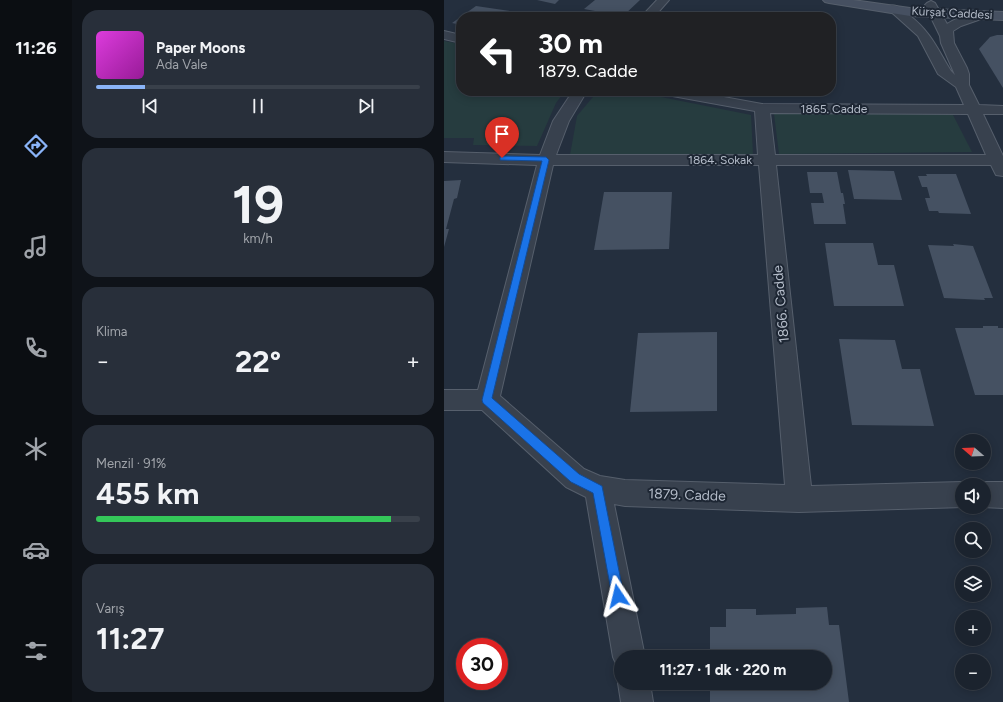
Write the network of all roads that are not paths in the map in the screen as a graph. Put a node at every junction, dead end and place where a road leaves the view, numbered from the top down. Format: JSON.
{"nodes":[{"id":1,"x":663,"y":0,"type":"edge"},
{"id":2,"x":829,"y":0,"type":"edge"},
{"id":3,"x":888,"y":3,"type":"edge"},
{"id":4,"x":913,"y":8,"type":"junction"},
{"id":5,"x":1003,"y":8,"type":"edge"},
{"id":6,"x":933,"y":9,"type":"junction"},
{"id":7,"x":652,"y":12,"type":"edge"},
{"id":8,"x":980,"y":15,"type":"junction"},
{"id":9,"x":1003,"y":16,"type":"edge"},
{"id":10,"x":924,"y":34,"type":"junction"},
{"id":11,"x":444,"y":36,"type":"edge"},
{"id":12,"x":946,"y":36,"type":"junction"},
{"id":13,"x":456,"y":38,"type":"edge"},
{"id":14,"x":962,"y":85,"type":"junction"},
{"id":15,"x":577,"y":96,"type":"edge"},
{"id":16,"x":695,"y":96,"type":"edge"},
{"id":17,"x":762,"y":108,"type":"junction"},
{"id":18,"x":975,"y":110,"type":"junction"},
{"id":19,"x":1003,"y":110,"type":"edge"},
{"id":20,"x":444,"y":157,"type":"edge"},
{"id":21,"x":546,"y":160,"type":"junction"},
{"id":22,"x":768,"y":160,"type":"junction"},
{"id":23,"x":1000,"y":166,"type":"edge"},
{"id":24,"x":444,"y":400,"type":"edge"},
{"id":25,"x":487,"y":400,"type":"junction"},
{"id":26,"x":598,"y":489,"type":"junction"},
{"id":27,"x":955,"y":495,"type":"edge"},
{"id":28,"x":991,"y":495,"type":"edge"},
{"id":29,"x":1003,"y":495,"type":"edge"},
{"id":30,"x":799,"y":499,"type":"junction"},
{"id":31,"x":628,"y":650,"type":"edge"},
{"id":32,"x":635,"y":690,"type":"edge"},
{"id":33,"x":637,"y":702,"type":"edge"}],
"edges":[{"from":1,"to":7,"type":"street"},
{"from":2,"to":3,"type":"street","name":"Kürşat Caddesi"},
{"from":3,"to":4,"type":"street","name":"Kürşat Caddesi"},
{"from":3,"to":10,"type":"street"},
{"from":4,"to":6,"type":"street","name":"Kürşat Caddesi"},
{"from":4,"to":10,"type":"street"},
{"from":5,"to":6,"type":"street","name":"Kürşat Caddesi"},
{"from":6,"to":8,"type":"street","name":"Kürşat Caddesi"},
{"from":6,"to":12,"type":"street"},
{"from":8,"to":9,"type":"street","name":"Kürşat Caddesi"},
{"from":8,"to":12,"type":"street"},
{"from":10,"to":14,"type":"street"},
{"from":11,"to":13,"type":"street"},
{"from":12,"to":14,"type":"street"},
{"from":14,"to":18,"type":"street"},
{"from":15,"to":21,"type":"street"},
{"from":16,"to":17,"type":"street","name":"1865. Cadde"},
{"from":17,"to":18,"type":"street","name":"1865. Cadde"},
{"from":17,"to":22,"type":"street","name":"1866. Cadde"},
{"from":18,"to":19,"type":"street","name":"1865. Cadde"},
{"from":18,"to":23,"type":"street"},
{"from":20,"to":21,"type":"street","name":"1864. Sokak"},
{"from":21,"to":22,"type":"street","name":"1864. Sokak"},
{"from":21,"to":25,"type":"street"},
{"from":22,"to":23,"type":"street","name":"1864. Sokak"},
{"from":22,"to":30,"type":"street","name":"1866. Cadde"},
{"from":24,"to":25,"type":"street"},
{"from":25,"to":26,"type":"street","name":"1879. Cadde"},
{"from":26,"to":30,"type":"street","name":"1879. Cadde"},
{"from":26,"to":31,"type":"street"},
{"from":27,"to":30,"type":"street","name":"1879. Cadde"},
{"from":28,"to":29,"type":"street"},
{"from":32,"to":33,"type":"street"}]}
